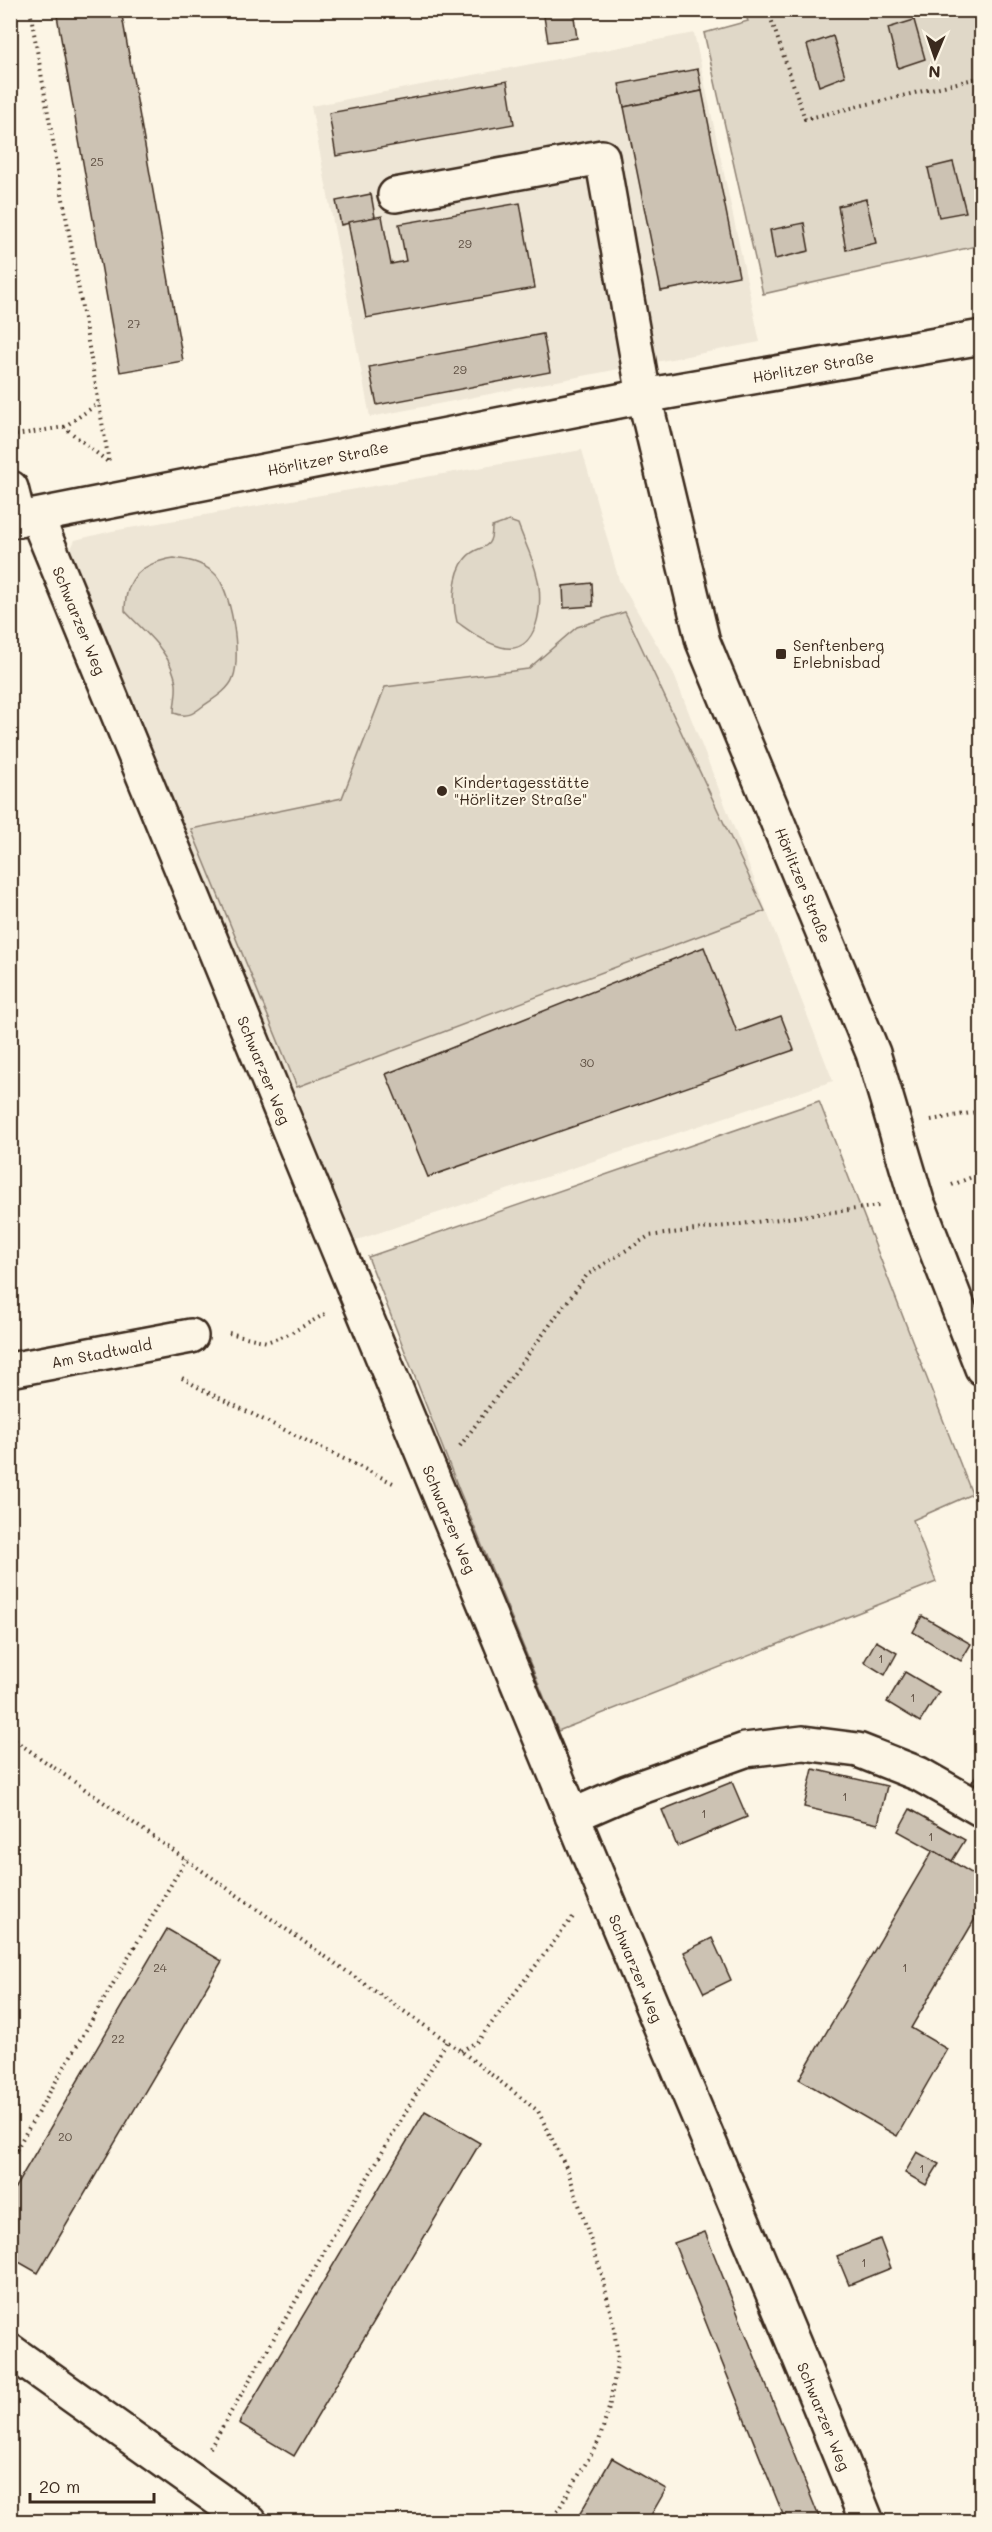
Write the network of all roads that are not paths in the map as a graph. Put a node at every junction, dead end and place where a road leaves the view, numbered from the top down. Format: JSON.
{"nodes":[{"id":1,"x":395,"y":195,"type":"dead end"},
{"id":2,"x":981,"y":337,"type":"edge"},
{"id":3,"x":644,"y":396,"type":"junction"},
{"id":4,"x":11,"y":488,"type":"edge"},
{"id":5,"x":22,"y":519,"type":"edge"},
{"id":6,"x":191,"y":1336,"type":"road end"},
{"id":7,"x":981,"y":1368,"type":"edge"},
{"id":8,"x":10,"y":1370,"type":"edge"},
{"id":9,"x":981,"y":1810,"type":"edge"},
{"id":10,"x":572,"y":1816,"type":"junction"},
{"id":11,"x":10,"y":2351,"type":"edge"},
{"id":12,"x":250,"y":2522,"type":"edge"},
{"id":13,"x":867,"y":2522,"type":"edge"}],
"edges":[{"from":1,"to":3,"type":"street"},
{"from":2,"to":3,"type":"street","name":"Hörlitzer Straße"},
{"from":3,"to":5,"type":"street","name":"Hörlitzer Straße"},
{"from":3,"to":7,"type":"street","name":"Hörlitzer Straße"},
{"from":4,"to":5,"type":"street","name":"Schwarzer Weg"},
{"from":5,"to":10,"type":"street","name":"Schwarzer Weg"},
{"from":6,"to":8,"type":"street","name":"Am Stadtwald"},
{"from":9,"to":10,"type":"street"},
{"from":10,"to":13,"type":"street","name":"Schwarzer Weg"},
{"from":11,"to":12,"type":"street"}]}
